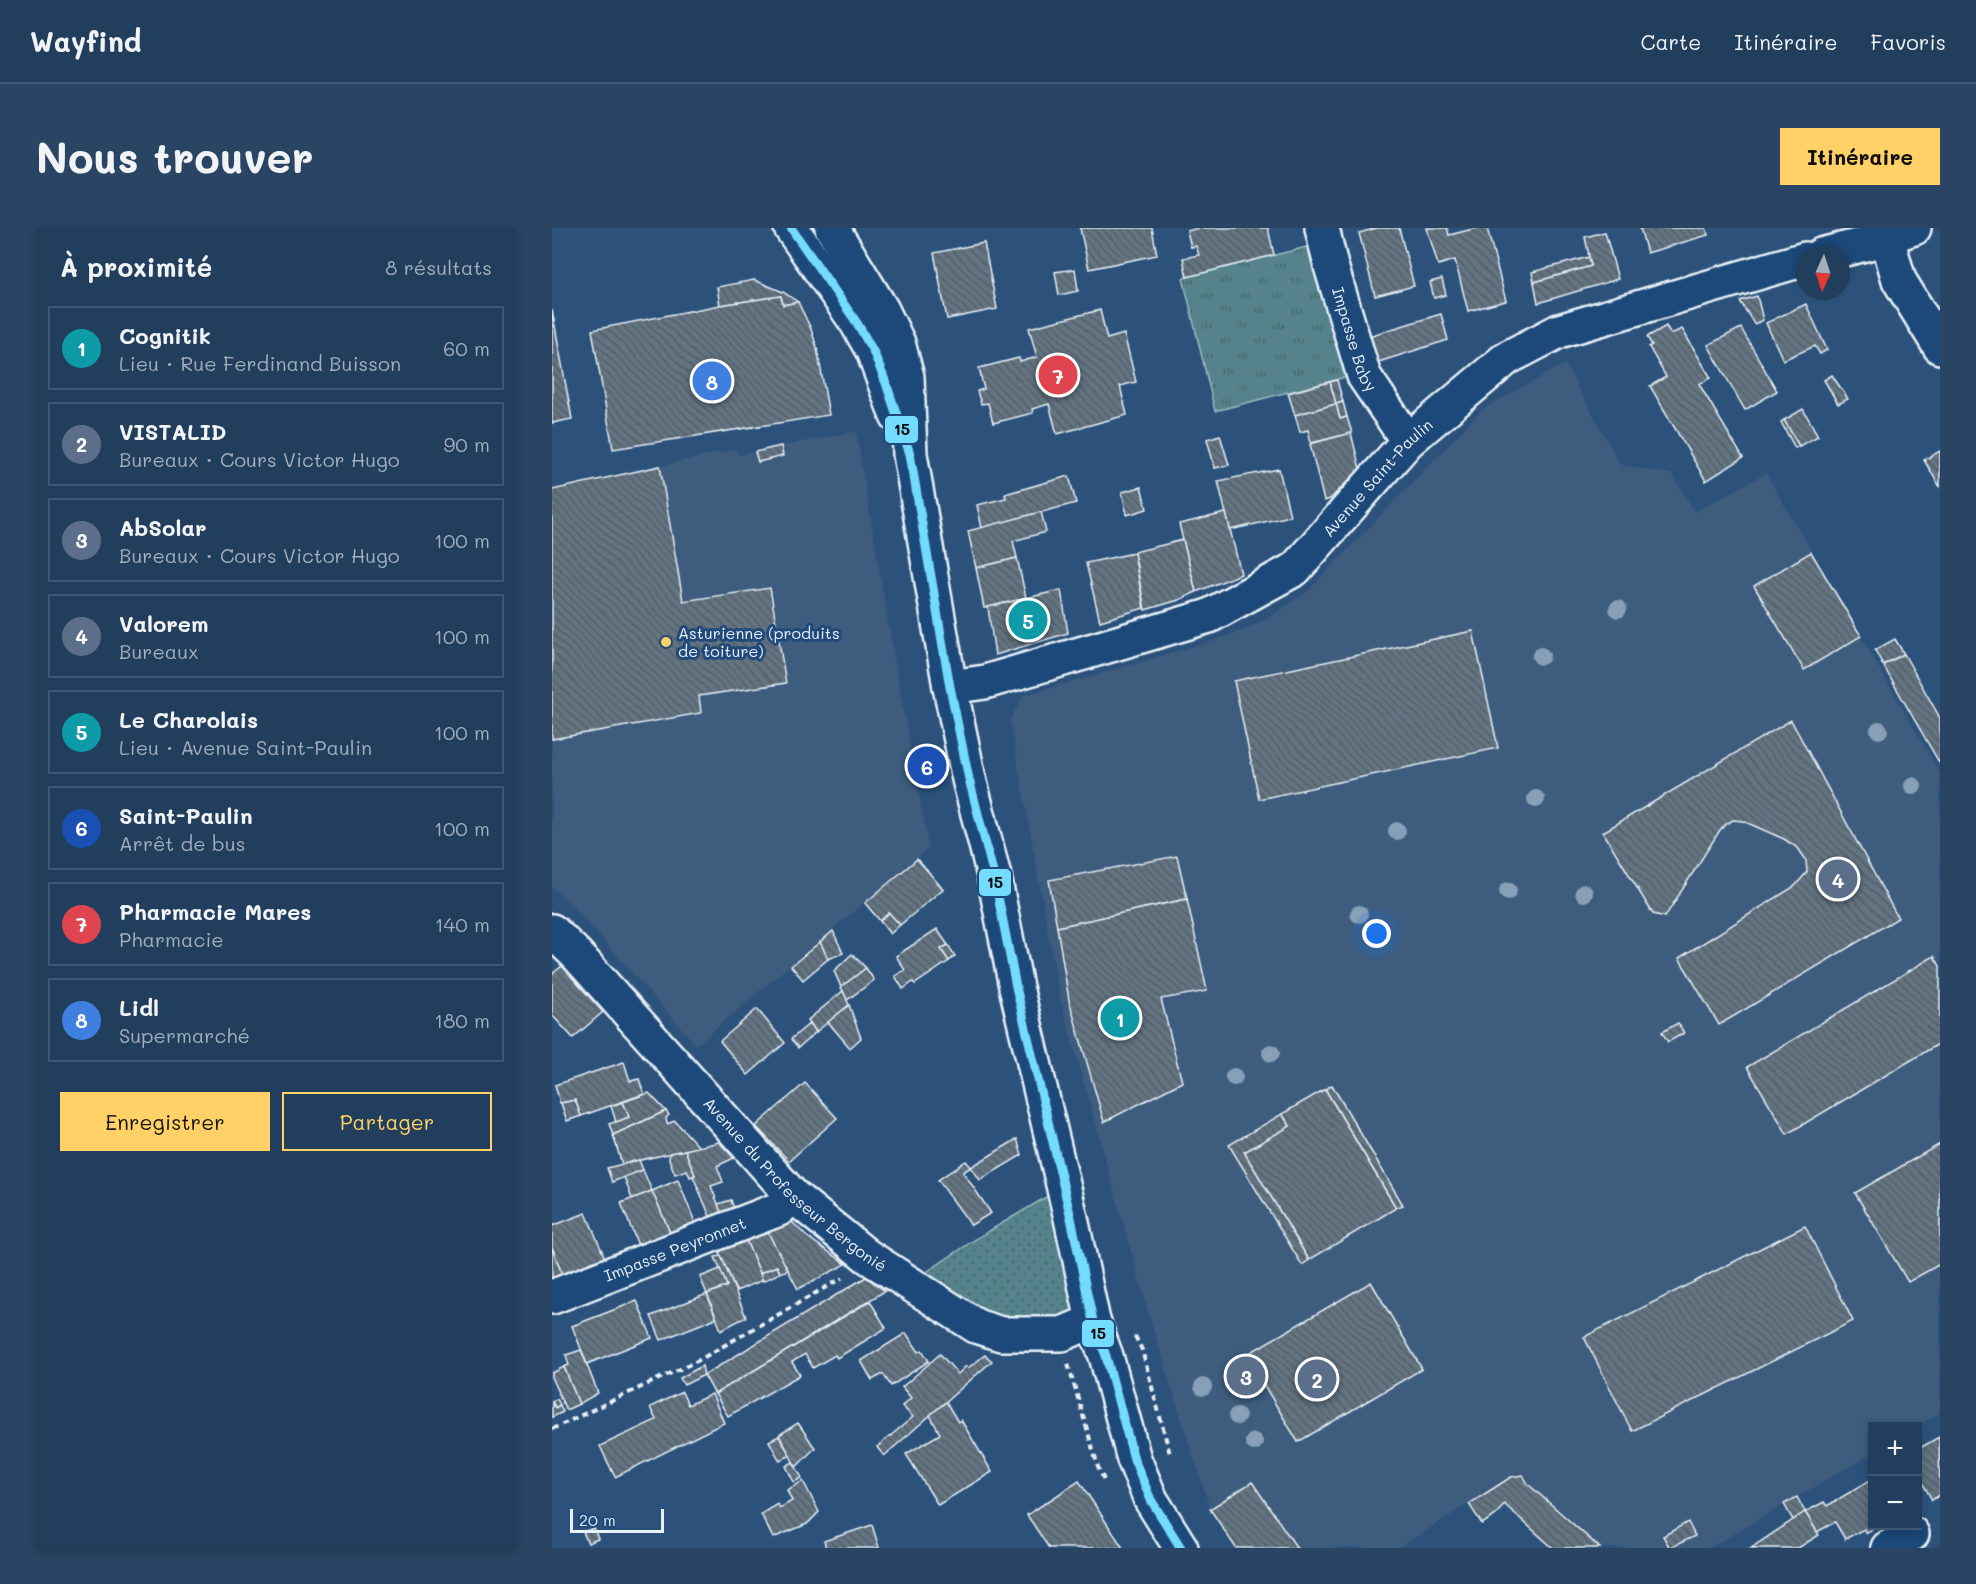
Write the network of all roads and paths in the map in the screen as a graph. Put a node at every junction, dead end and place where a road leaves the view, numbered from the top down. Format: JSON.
{"nodes":[{"id":1,"x":791,"y":228,"type":"edge"},
{"id":2,"x":832,"y":228,"type":"edge"},
{"id":3,"x":1322,"y":228,"type":"edge"},
{"id":4,"x":1886,"y":234,"type":"edge"},
{"id":5,"x":1849,"y":246,"type":"edge"},
{"id":6,"x":1796,"y":262,"type":"edge"},
{"id":7,"x":1940,"y":347,"type":"edge"},
{"id":8,"x":1408,"y":441,"type":"junction"},
{"id":9,"x":910,"y":454,"type":"junction"},
{"id":10,"x":950,"y":687,"type":"junction"},
{"id":11,"x":552,"y":931,"type":"edge"},
{"id":12,"x":793,"y":1196,"type":"junction"},
{"id":13,"x":867,"y":1256,"type":"junction"},
{"id":14,"x":552,"y":1297,"type":"edge"},
{"id":15,"x":1093,"y":1321,"type":"junction"},
{"id":16,"x":552,"y":1429,"type":"edge"},
{"id":17,"x":1180,"y":1548,"type":"edge"}],
"edges":[{"from":1,"to":9,"type":"street"},
{"from":2,"to":9,"type":"street"},
{"from":3,"to":8,"type":"street","name":"Impasse Baby"},
{"from":4,"to":5,"type":"street"},
{"from":4,"to":7,"type":"street"},
{"from":6,"to":8,"type":"street","name":"Avenue Saint-Paulin"},
{"from":8,"to":10,"type":"street","name":"Avenue Saint-Paulin"},
{"from":9,"to":10,"type":"street"},
{"from":10,"to":15,"type":"street"},
{"from":11,"to":12,"type":"street","name":"Avenue du Professeur Bergonié"},
{"from":12,"to":13,"type":"street","name":"Avenue du Professeur Bergonié"},
{"from":12,"to":14,"type":"street","name":"Impasse Peyronnet"},
{"from":13,"to":15,"type":"street","name":"Avenue du Professeur Bergonié"},
{"from":13,"to":16,"type":"path"},
{"from":15,"to":17,"type":"street"}]}
